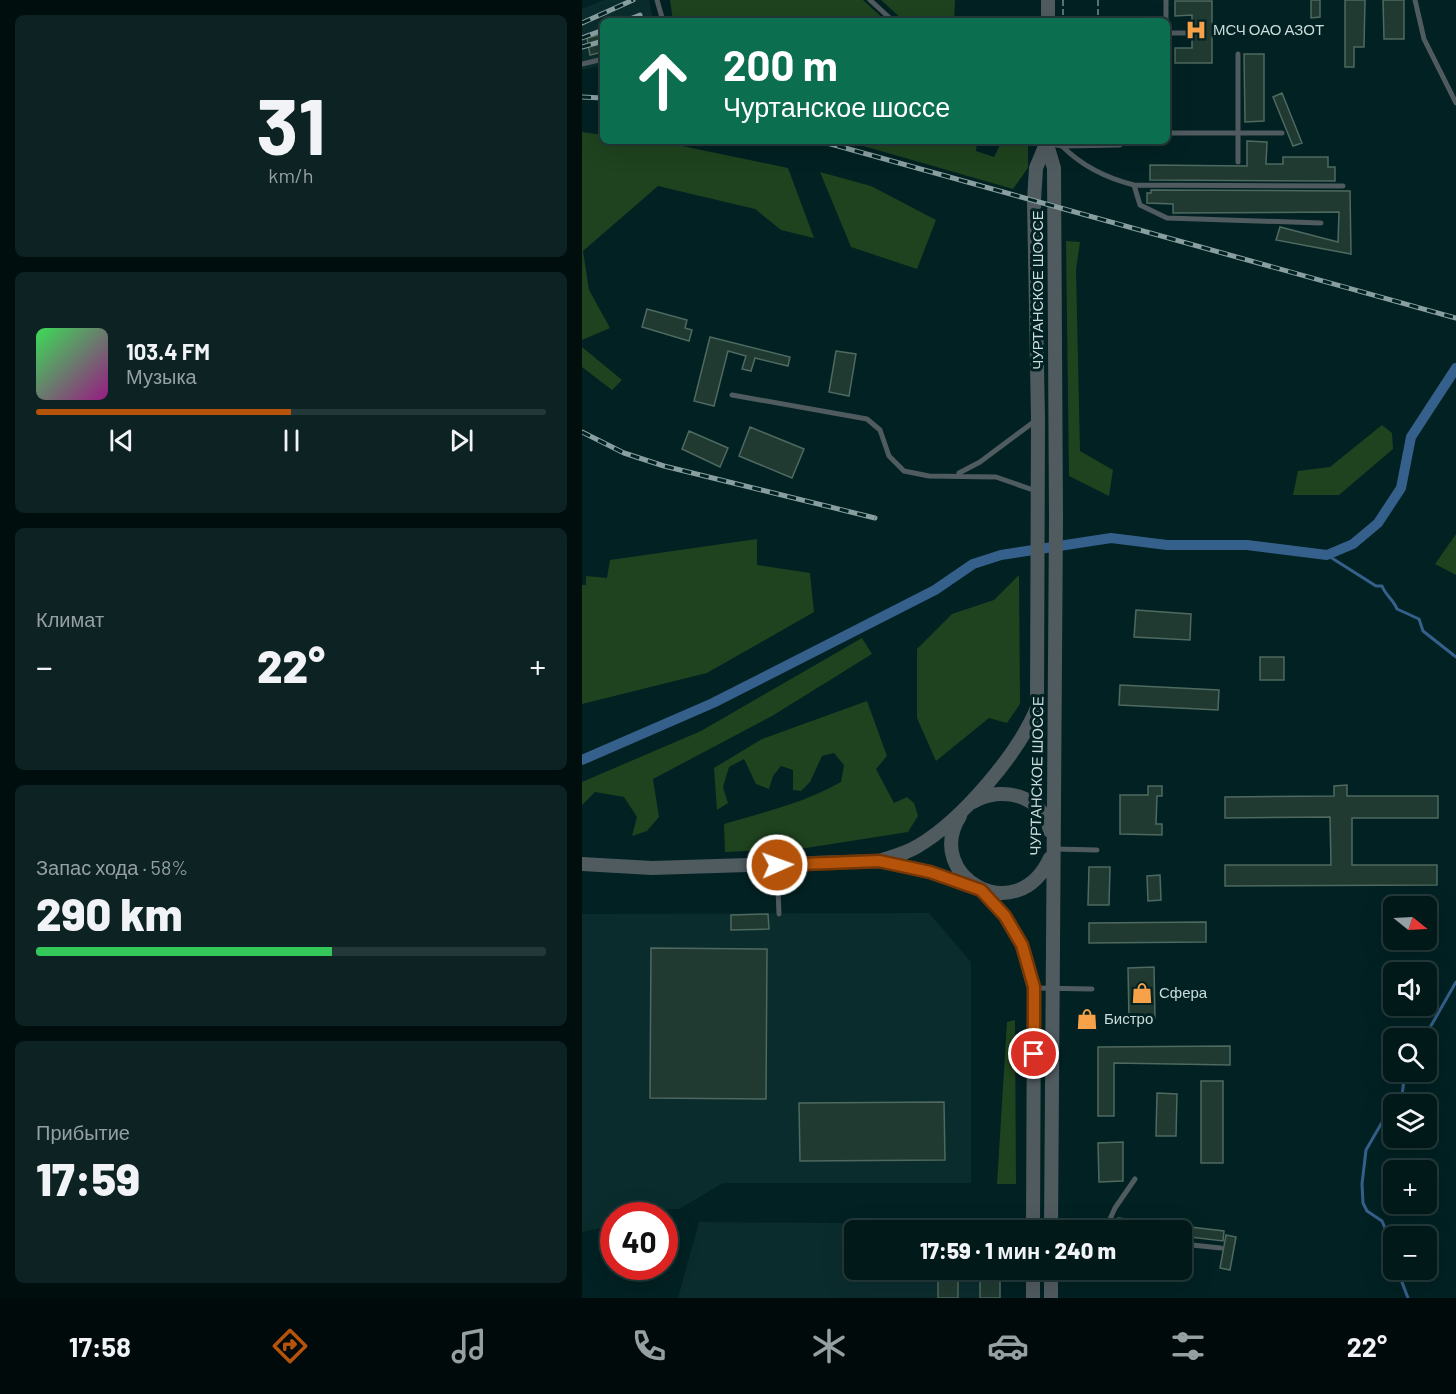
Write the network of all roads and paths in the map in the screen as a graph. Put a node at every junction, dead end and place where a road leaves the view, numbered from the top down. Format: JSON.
{"nodes":[{"id":1,"x":657,"y":0,"type":"edge"},
{"id":2,"x":870,"y":0,"type":"edge"},
{"id":3,"x":1048,"y":0,"type":"edge"},
{"id":4,"x":1063,"y":0,"type":"edge"},
{"id":5,"x":1068,"y":0,"type":"edge"},
{"id":6,"x":1098,"y":0,"type":"edge"},
{"id":7,"x":1166,"y":0,"type":"edge"},
{"id":8,"x":1415,"y":0,"type":"edge"},
{"id":9,"x":1063,"y":5,"type":"junction"},
{"id":10,"x":662,"y":18,"type":"edge"},
{"id":11,"x":889,"y":18,"type":"edge"},
{"id":12,"x":1048,"y":18,"type":"edge"},
{"id":13,"x":1063,"y":18,"type":"edge"},
{"id":14,"x":1098,"y":18,"type":"edge"},
{"id":15,"x":1166,"y":18,"type":"edge"},
{"id":16,"x":1170,"y":33,"type":"edge"},
{"id":17,"x":1185,"y":33,"type":"dead end"},
{"id":18,"x":1238,"y":54,"type":"dead end"},
{"id":19,"x":600,"y":59,"type":"edge"},
{"id":20,"x":582,"y":64,"type":"edge"},
{"id":21,"x":1456,"y":103,"type":"edge"},
{"id":22,"x":1170,"y":133,"type":"edge"},
{"id":23,"x":1238,"y":133,"type":"junction"},
{"id":24,"x":1282,"y":133,"type":"dead end"},
{"id":25,"x":1042,"y":144,"type":"edge"},
{"id":26,"x":1044,"y":144,"type":"edge"},
{"id":27,"x":1052,"y":144,"type":"edge"},
{"id":28,"x":1120,"y":144,"type":"edge"},
{"id":29,"x":1062,"y":146,"type":"junction"},
{"id":30,"x":1238,"y":162,"type":"dead end"},
{"id":31,"x":1134,"y":185,"type":"junction"},
{"id":32,"x":1343,"y":186,"type":"dead end"},
{"id":33,"x":1321,"y":223,"type":"dead end"},
{"id":34,"x":732,"y":395,"type":"dead end"},
{"id":35,"x":1038,"y":419,"type":"junction"},
{"id":36,"x":957,"y":474,"type":"junction"},
{"id":37,"x":1038,"y":491,"type":"junction"},
{"id":38,"x":969,"y":805,"type":"junction"},
{"id":39,"x":1052,"y":846,"type":"junction"},
{"id":40,"x":1097,"y":850,"type":"dead end"},
{"id":41,"x":879,"y":861,"type":"junction"},
{"id":42,"x":582,"y":864,"type":"edge"},
{"id":43,"x":777,"y":865,"type":"junction"},
{"id":44,"x":981,"y":890,"type":"junction"},
{"id":45,"x":779,"y":914,"type":"dead end"},
{"id":46,"x":1034,"y":987,"type":"junction"},
{"id":47,"x":1051,"y":988,"type":"junction"},
{"id":48,"x":1092,"y":989,"type":"dead end"},
{"id":49,"x":1135,"y":1179,"type":"dead end"},
{"id":50,"x":1033,"y":1220,"type":"edge"},
{"id":51,"x":1051,"y":1220,"type":"edge"},
{"id":52,"x":1110,"y":1220,"type":"edge"},
{"id":53,"x":1192,"y":1245,"type":"edge"},
{"id":54,"x":1221,"y":1248,"type":"dead end"},
{"id":55,"x":1033,"y":1280,"type":"edge"},
{"id":56,"x":1051,"y":1280,"type":"edge"},
{"id":57,"x":1033,"y":1298,"type":"edge"},
{"id":58,"x":1051,"y":1298,"type":"edge"}],
"edges":[{"from":1,"to":10,"type":"lane"},
{"from":2,"to":11,"type":"lane"},
{"from":3,"to":12,"type":"street"},
{"from":4,"to":9,"type":"path"},
{"from":5,"to":9,"type":"path"},
{"from":6,"to":14,"type":"path"},
{"from":7,"to":15,"type":"lane"},
{"from":8,"to":21,"type":"lane"},
{"from":9,"to":13,"type":"path"},
{"from":16,"to":17,"type":"lane"},
{"from":18,"to":23,"type":"lane"},
{"from":19,"to":20,"type":"lane"},
{"from":22,"to":23,"type":"lane"},
{"from":23,"to":24,"type":"lane"},
{"from":23,"to":30,"type":"lane"},
{"from":25,"to":35,"type":"street","name":"ЧУРТАНСКОЕ ШОССЕ"},
{"from":26,"to":39,"type":"street","name":"ЧУРТАНСКОЕ ШОССЕ"},
{"from":27,"to":29,"type":"lane"},
{"from":28,"to":29,"type":"lane"},
{"from":29,"to":31,"type":"lane"},
{"from":31,"to":32,"type":"lane"},
{"from":31,"to":33,"type":"lane"},
{"from":34,"to":36,"type":"lane"},
{"from":35,"to":36,"type":"lane"},
{"from":35,"to":37,"type":"street","name":"ЧУРТАНСКОЕ ШОССЕ"},
{"from":36,"to":37,"type":"lane"},
{"from":37,"to":38,"type":"street","name":"ЧУРТАНСКОЕ ШОССЕ"},
{"from":38,"to":39,"type":"street"},
{"from":38,"to":41,"type":"street","name":"ЧУРТАНСКОЕ ШОССЕ"},
{"from":38,"to":44,"type":"street"},
{"from":39,"to":40,"type":"lane"},
{"from":39,"to":44,"type":"street"},
{"from":39,"to":47,"type":"street","name":"ЧУРТАНСКОЕ ШОССЕ"},
{"from":41,"to":43,"type":"street"},
{"from":41,"to":44,"type":"street"},
{"from":42,"to":43,"type":"street"},
{"from":43,"to":45,"type":"lane"},
{"from":44,"to":46,"type":"street"},
{"from":46,"to":47,"type":"lane"},
{"from":46,"to":50,"type":"street"},
{"from":47,"to":48,"type":"lane"},
{"from":47,"to":51,"type":"street","name":"ЧУРТАНСКОЕ ШОССЕ"},
{"from":49,"to":52,"type":"lane"},
{"from":53,"to":54,"type":"lane"},
{"from":55,"to":57,"type":"street"},
{"from":56,"to":58,"type":"street"}]}
